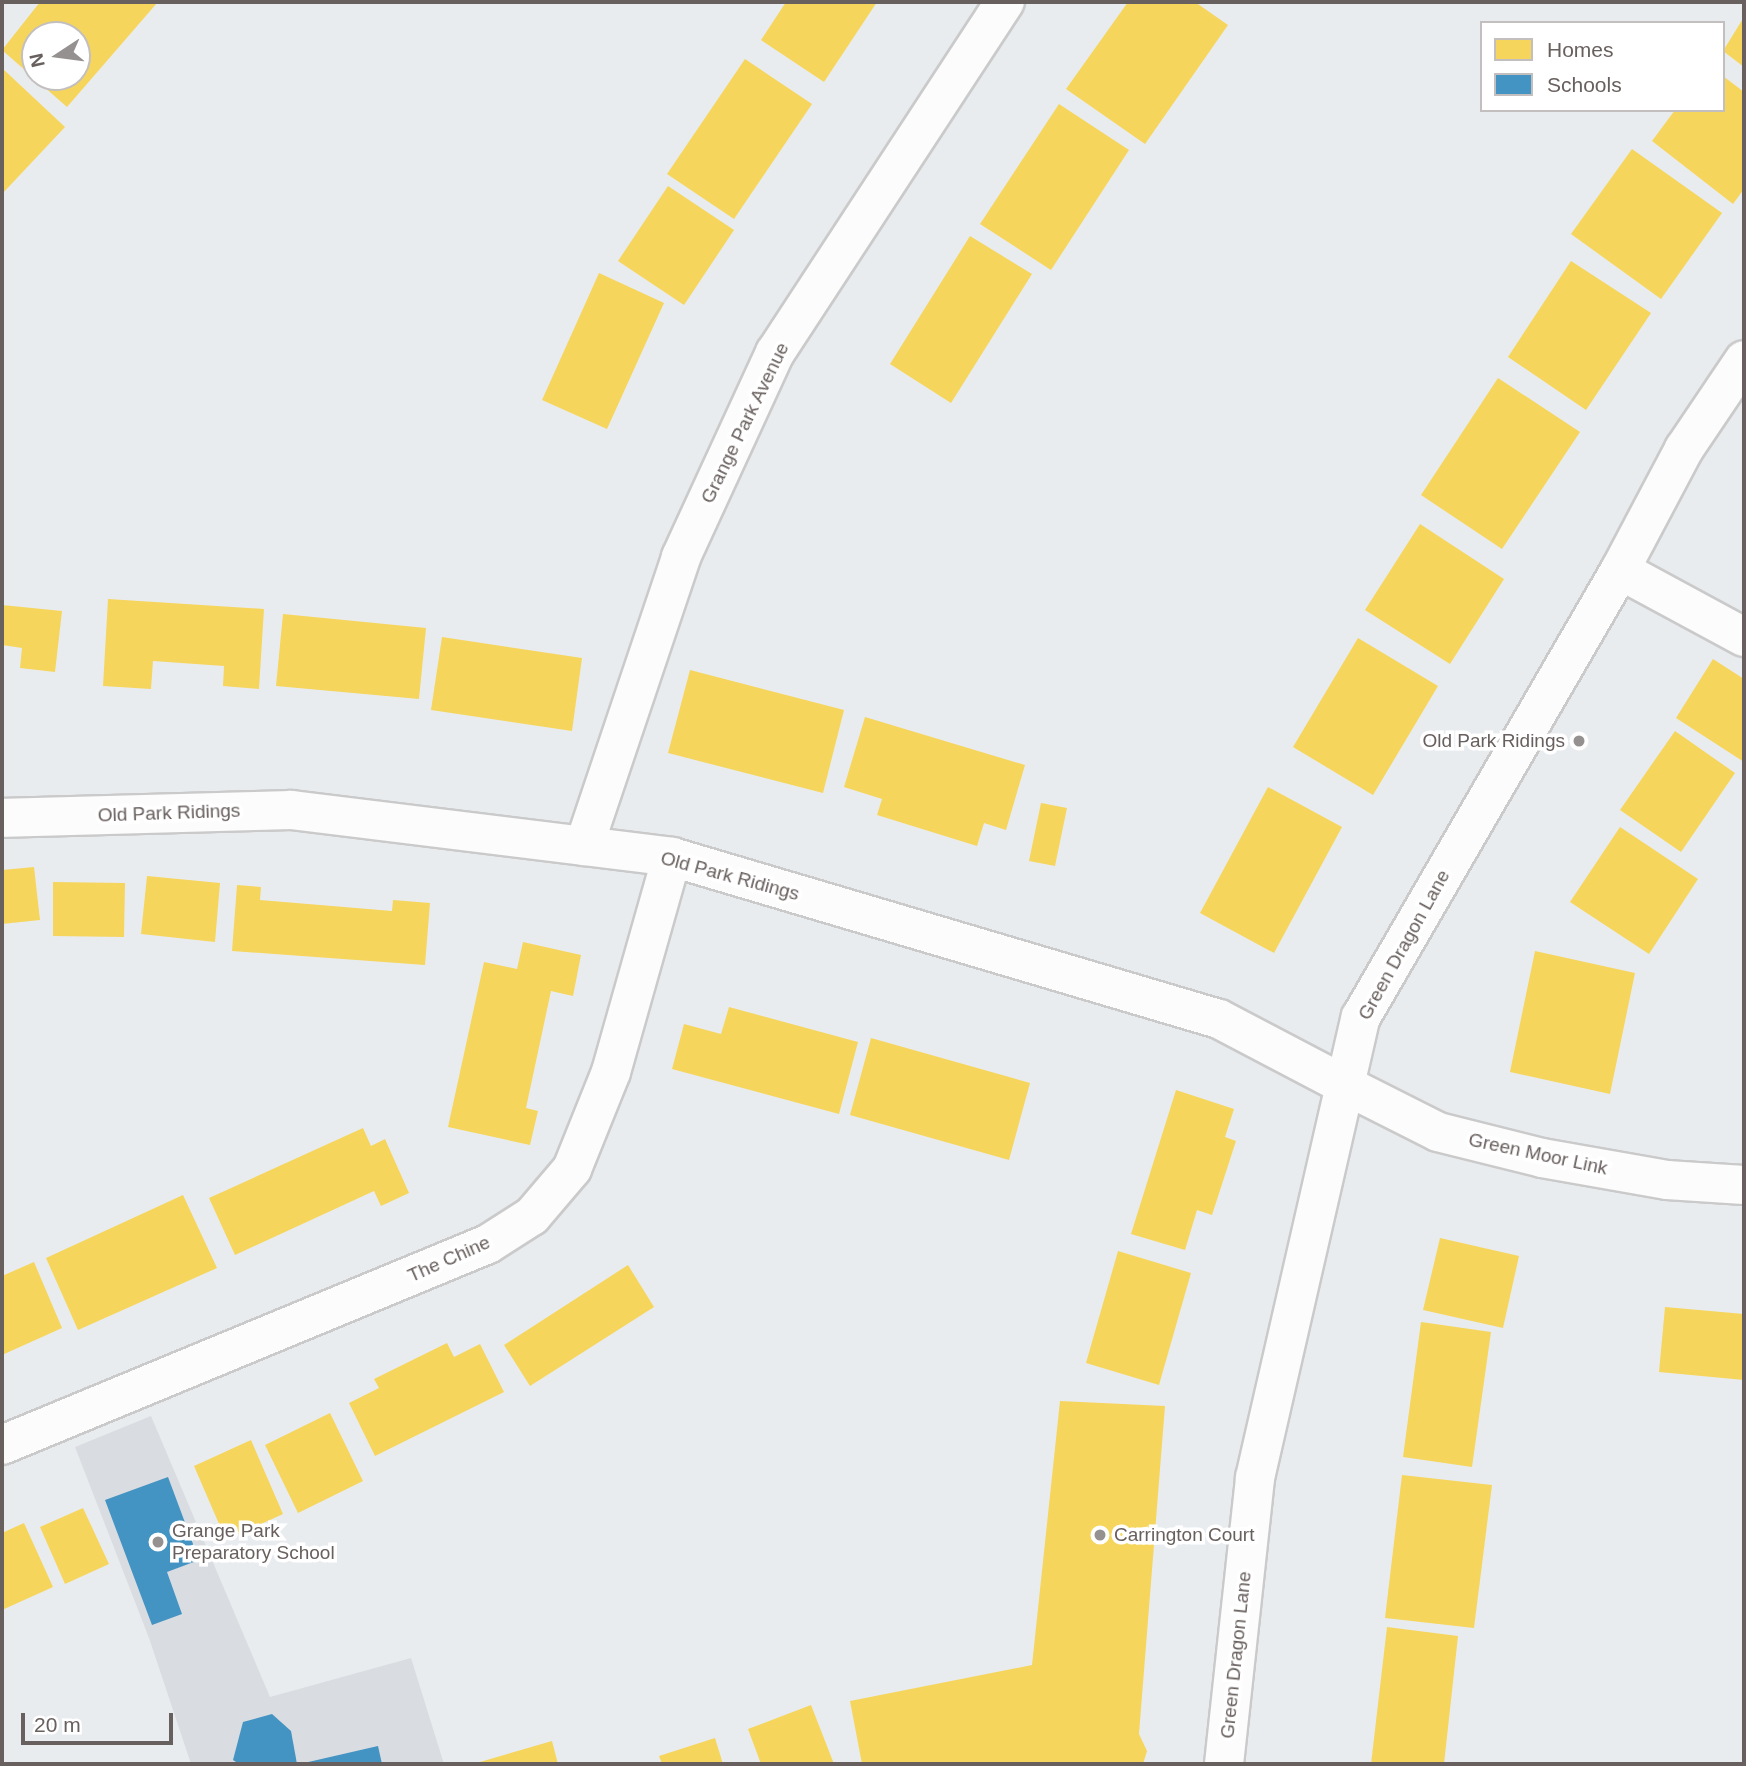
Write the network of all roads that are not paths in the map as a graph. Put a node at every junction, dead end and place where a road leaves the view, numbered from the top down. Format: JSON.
{"nodes":[{"id":1,"x":1005,"y":2,"type":"edge"},
{"id":2,"x":1744,"y":360,"type":"edge"},
{"id":3,"x":1620,"y":570,"type":"junction"},
{"id":4,"x":1744,"y":637,"type":"edge"},
{"id":5,"x":2,"y":818,"type":"edge"},
{"id":6,"x":584,"y":846,"type":"junction"},
{"id":7,"x":672,"y":857,"type":"junction"},
{"id":8,"x":1343,"y":1084,"type":"junction"},
{"id":9,"x":1744,"y":1185,"type":"edge"},
{"id":10,"x":2,"y":1445,"type":"edge"},
{"id":11,"x":1224,"y":1764,"type":"edge"}],
"edges":[{"from":1,"to":6,"type":"street","name":"Grange Park Avenue"},
{"from":2,"to":3,"type":"street","name":"Green Dragon Lane"},
{"from":3,"to":4,"type":"street"},
{"from":3,"to":8,"type":"street","name":"Green Dragon Lane"},
{"from":5,"to":6,"type":"street","name":"Old Park Ridings"},
{"from":6,"to":7,"type":"street","name":"Old Park Ridings"},
{"from":7,"to":8,"type":"street","name":"Old Park Ridings"},
{"from":7,"to":10,"type":"street","name":"The Chine"},
{"from":8,"to":9,"type":"street","name":"Green Moor Link"},
{"from":8,"to":11,"type":"street","name":"Green Dragon Lane"}]}
